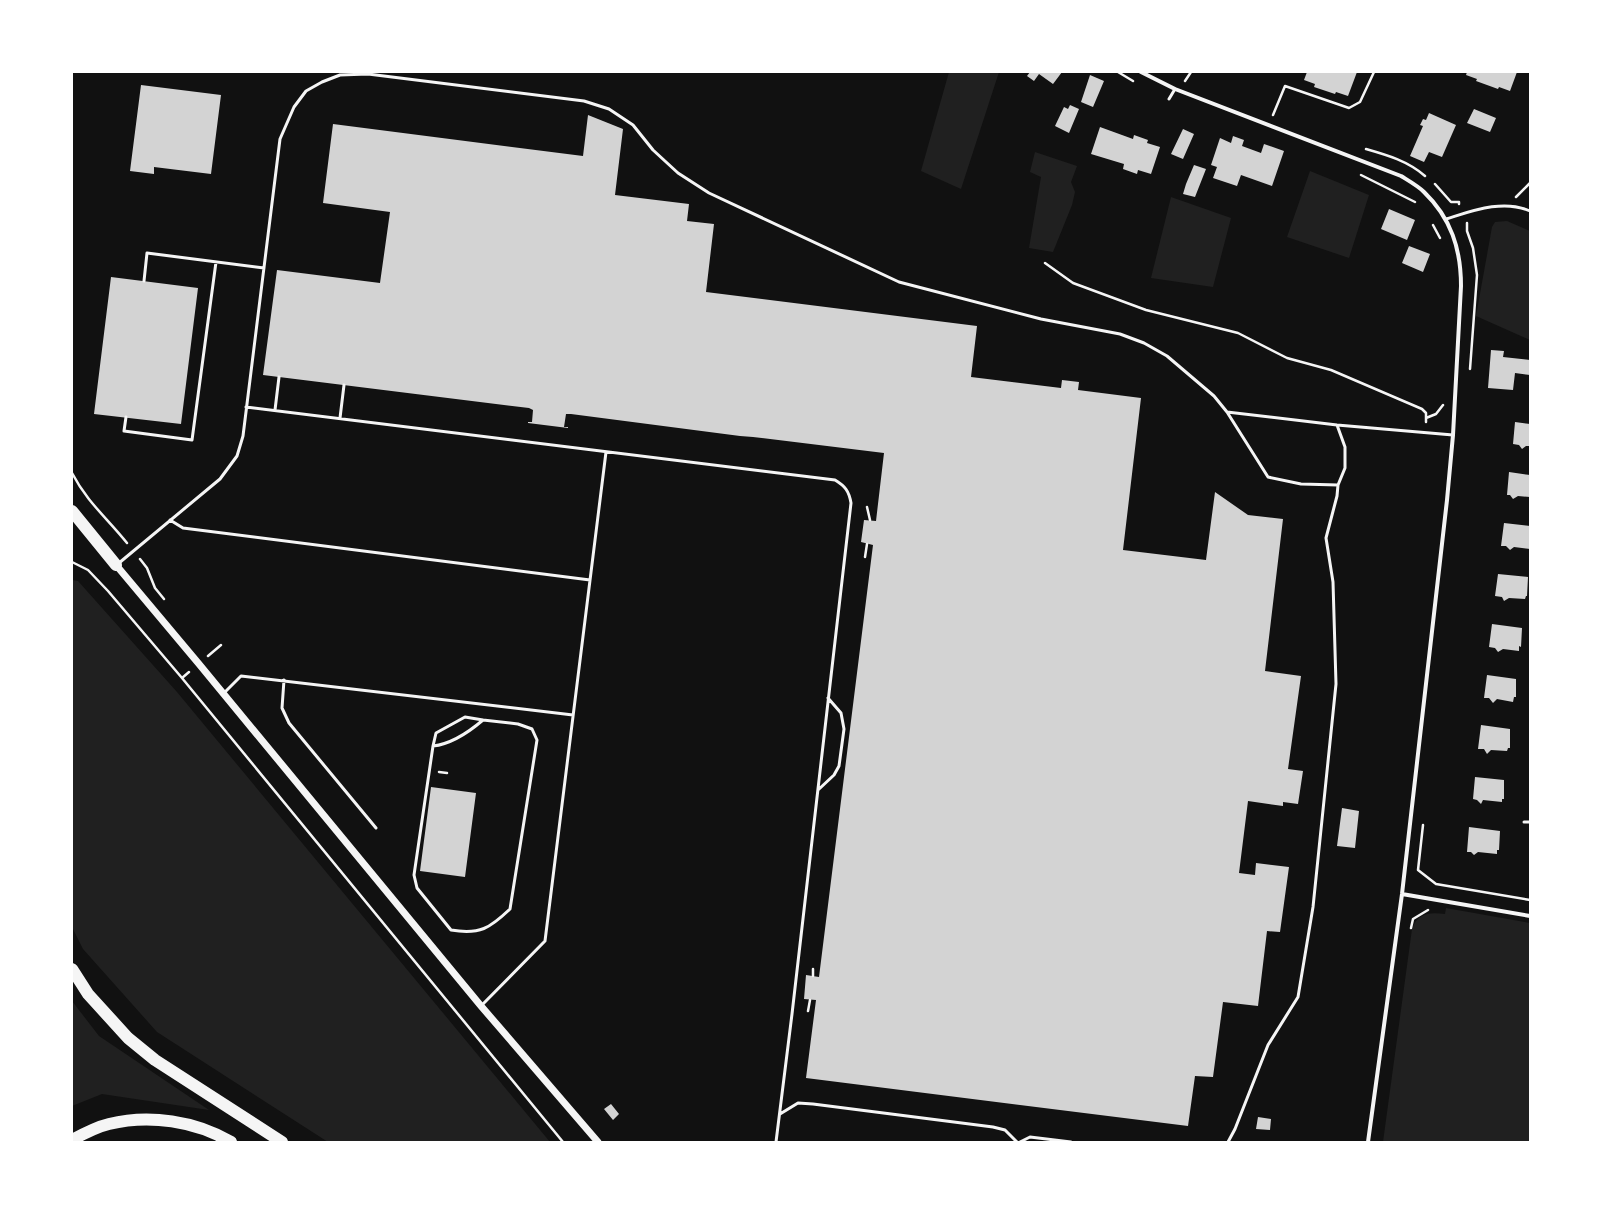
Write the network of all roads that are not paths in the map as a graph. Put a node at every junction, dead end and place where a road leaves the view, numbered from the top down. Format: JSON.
{"nodes":[{"id":1,"x":1141,"y":72,"type":"edge"},
{"id":2,"x":1175,"y":89,"type":"junction"},
{"id":3,"x":1169,"y":99,"type":"dead end"},
{"id":4,"x":1530,"y":211,"type":"edge"},
{"id":5,"x":1446,"y":220,"type":"junction"},
{"id":6,"x":216,"y":262,"type":"junction"},
{"id":7,"x":264,"y":268,"type":"junction"},
{"id":8,"x":144,"y":281,"type":"dead end"},
{"id":9,"x":279,"y":377,"type":"dead end"},
{"id":10,"x":344,"y":385,"type":"dead end"},
{"id":11,"x":246,"y":407,"type":"junction"},
{"id":12,"x":275,"y":410,"type":"junction"},
{"id":13,"x":1227,"y":412,"type":"junction"},
{"id":14,"x":126,"y":418,"type":"dead end"},
{"id":15,"x":340,"y":418,"type":"junction"},
{"id":16,"x":1337,"y":425,"type":"junction"},
{"id":17,"x":1453,"y":435,"type":"junction"},
{"id":18,"x":606,"y":452,"type":"junction"},
{"id":19,"x":1338,"y":485,"type":"junction"},
{"id":20,"x":72,"y":511,"type":"edge"},
{"id":21,"x":170,"y":520,"type":"junction"},
{"id":22,"x":116,"y":565,"type":"junction"},
{"id":23,"x":590,"y":580,"type":"junction"},
{"id":24,"x":284,"y":680,"type":"junction"},
{"id":25,"x":223,"y":694,"type":"junction"},
{"id":26,"x":828,"y":698,"type":"junction"},
{"id":27,"x":573,"y":716,"type":"junction"},
{"id":28,"x":483,"y":720,"type":"junction"},
{"id":29,"x":432,"y":746,"type":"junction"},
{"id":30,"x":818,"y":790,"type":"junction"},
{"id":31,"x":1524,"y":822,"type":"dead end"},
{"id":32,"x":1530,"y":822,"type":"edge"},
{"id":33,"x":376,"y":828,"type":"dead end"},
{"id":34,"x":1402,"y":894,"type":"junction"},
{"id":35,"x":1530,"y":916,"type":"edge"},
{"id":36,"x":72,"y":969,"type":"edge"},
{"id":37,"x":481,"y":1006,"type":"junction"},
{"id":38,"x":780,"y":1114,"type":"junction"},
{"id":39,"x":72,"y":1140,"type":"edge"},
{"id":40,"x":231,"y":1142,"type":"edge"},
{"id":41,"x":282,"y":1142,"type":"edge"},
{"id":42,"x":598,"y":1142,"type":"edge"},
{"id":43,"x":776,"y":1142,"type":"edge"},
{"id":44,"x":1018,"y":1142,"type":"edge"},
{"id":45,"x":1071,"y":1142,"type":"edge"},
{"id":46,"x":1228,"y":1142,"type":"edge"},
{"id":47,"x":1368,"y":1142,"type":"edge"}],
"edges":[{"from":1,"to":2,"type":"street"},
{"from":2,"to":3,"type":"lane"},
{"from":2,"to":5,"type":"street"},
{"from":4,"to":5,"type":"lane"},
{"from":5,"to":17,"type":"street"},
{"from":6,"to":7,"type":"lane"},
{"from":6,"to":8,"type":"lane"},
{"from":6,"to":14,"type":"lane"},
{"from":7,"to":11,"type":"lane"},
{"from":7,"to":13,"type":"lane"},
{"from":9,"to":12,"type":"lane"},
{"from":10,"to":15,"type":"lane"},
{"from":11,"to":12,"type":"lane"},
{"from":11,"to":21,"type":"lane"},
{"from":12,"to":15,"type":"lane"},
{"from":13,"to":16,"type":"lane"},
{"from":13,"to":19,"type":"lane"},
{"from":15,"to":18,"type":"lane"},
{"from":16,"to":17,"type":"lane"},
{"from":16,"to":19,"type":"lane"},
{"from":17,"to":34,"type":"street"},
{"from":18,"to":23,"type":"lane"},
{"from":18,"to":26,"type":"lane"},
{"from":19,"to":46,"type":"lane"},
{"from":20,"to":22,"type":"highway"},
{"from":21,"to":22,"type":"lane"},
{"from":21,"to":23,"type":"lane"},
{"from":22,"to":25,"type":"street"},
{"from":23,"to":27,"type":"lane"},
{"from":24,"to":25,"type":"lane"},
{"from":24,"to":27,"type":"lane"},
{"from":24,"to":33,"type":"lane"},
{"from":25,"to":37,"type":"street"},
{"from":26,"to":30,"type":"lane"},
{"from":26,"to":30,"type":"lane"},
{"from":27,"to":37,"type":"lane"},
{"from":28,"to":29,"type":"lane"},
{"from":28,"to":29,"type":"lane"},
{"from":28,"to":29,"type":"lane"},
{"from":30,"to":38,"type":"lane"},
{"from":31,"to":32,"type":"lane"},
{"from":34,"to":35,"type":"street"},
{"from":34,"to":47,"type":"street"},
{"from":36,"to":41,"type":"highway"},
{"from":37,"to":42,"type":"street"},
{"from":38,"to":43,"type":"lane"},
{"from":38,"to":44,"type":"lane"},
{"from":39,"to":40,"type":"highway"},
{"from":44,"to":45,"type":"lane"}]}
